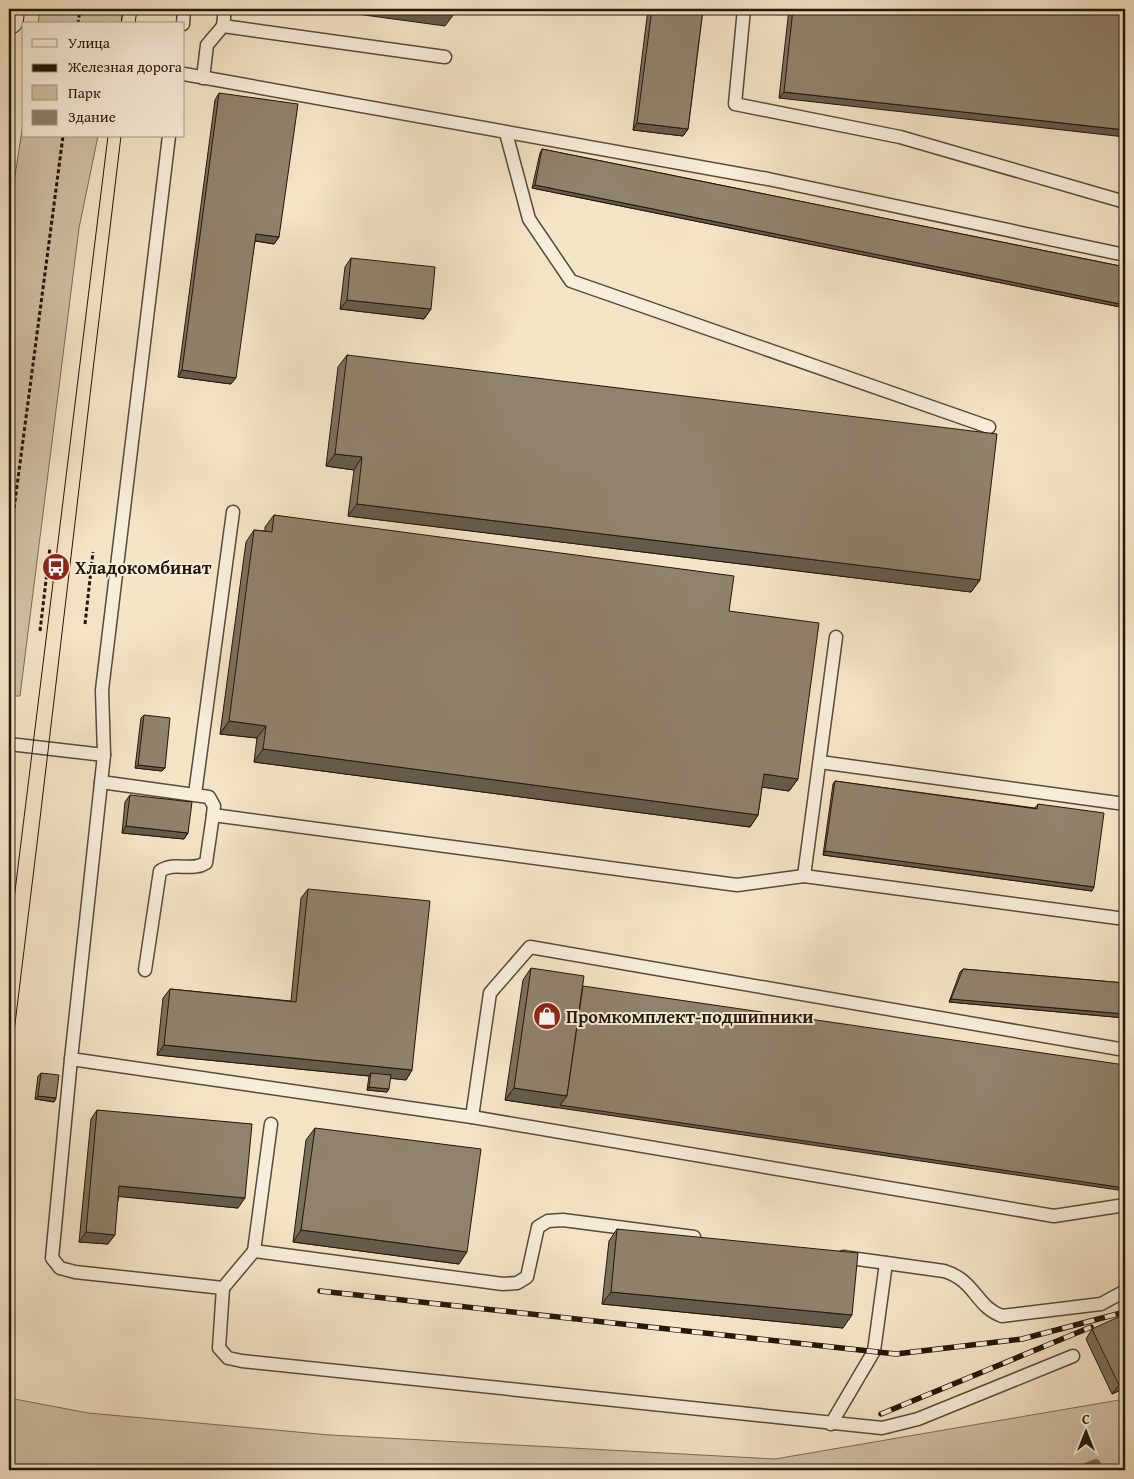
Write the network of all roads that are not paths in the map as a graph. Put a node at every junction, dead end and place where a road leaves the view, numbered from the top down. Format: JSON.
{"nodes":[{"id":1,"x":10,"y":9,"type":"edge"},
{"id":2,"x":184,"y":9,"type":"edge"},
{"id":3,"x":225,"y":9,"type":"edge"},
{"id":4,"x":744,"y":9,"type":"edge"},
{"id":5,"x":9,"y":20,"type":"edge"},
{"id":6,"x":183,"y":22,"type":"edge"},
{"id":7,"x":223,"y":26,"type":"junction"},
{"id":8,"x":446,"y":57,"type":"dead end"},
{"id":9,"x":185,"y":74,"type":"edge"},
{"id":10,"x":203,"y":78,"type":"junction"},
{"id":11,"x":506,"y":133,"type":"junction"},
{"id":12,"x":169,"y":138,"type":"edge"},
{"id":13,"x":1125,"y":202,"type":"edge"},
{"id":14,"x":1125,"y":255,"type":"edge"},
{"id":15,"x":989,"y":427,"type":"dead end"},
{"id":16,"x":233,"y":512,"type":"dead end"},
{"id":17,"x":836,"y":637,"type":"dead end"},
{"id":18,"x":9,"y":744,"type":"edge"},
{"id":19,"x":104,"y":755,"type":"junction"},
{"id":20,"x":820,"y":762,"type":"junction"},
{"id":21,"x":101,"y":782,"type":"junction"},
{"id":22,"x":195,"y":794,"type":"junction"},
{"id":23,"x":1125,"y":804,"type":"edge"},
{"id":24,"x":213,"y":815,"type":"junction"},
{"id":25,"x":804,"y":876,"type":"junction"},
{"id":26,"x":1125,"y":919,"type":"edge"},
{"id":27,"x":145,"y":970,"type":"dead end"},
{"id":28,"x":1125,"y":1050,"type":"edge"},
{"id":29,"x":71,"y":1059,"type":"junction"},
{"id":30,"x":472,"y":1117,"type":"junction"},
{"id":31,"x":271,"y":1124,"type":"dead end"},
{"id":32,"x":1125,"y":1205,"type":"edge"},
{"id":33,"x":710,"y":1239,"type":"edge"},
{"id":34,"x":254,"y":1251,"type":"junction"},
{"id":35,"x":827,"y":1255,"type":"edge"},
{"id":36,"x":886,"y":1263,"type":"junction"},
{"id":37,"x":223,"y":1288,"type":"junction"},
{"id":38,"x":1125,"y":1291,"type":"edge"},
{"id":39,"x":1073,"y":1356,"type":"dead end"},
{"id":40,"x":831,"y":1424,"type":"junction"}],
"edges":[{"from":1,"to":5,"type":"main road"},
{"from":2,"to":6,"type":"lane"},
{"from":3,"to":7,"type":"lane"},
{"from":4,"to":13,"type":"lane"},
{"from":7,"to":8,"type":"lane"},
{"from":7,"to":10,"type":"lane"},
{"from":9,"to":10,"type":"lane"},
{"from":10,"to":11,"type":"lane"},
{"from":11,"to":14,"type":"lane"},
{"from":11,"to":15,"type":"lane"},
{"from":12,"to":19,"type":"lane"},
{"from":16,"to":22,"type":"lane"},
{"from":17,"to":20,"type":"lane"},
{"from":18,"to":19,"type":"lane"},
{"from":19,"to":21,"type":"lane"},
{"from":20,"to":23,"type":"lane"},
{"from":20,"to":25,"type":"lane"},
{"from":21,"to":22,"type":"lane"},
{"from":21,"to":29,"type":"lane"},
{"from":22,"to":24,"type":"lane"},
{"from":24,"to":25,"type":"lane"},
{"from":24,"to":27,"type":"lane"},
{"from":25,"to":26,"type":"lane"},
{"from":28,"to":30,"type":"lane"},
{"from":29,"to":30,"type":"lane"},
{"from":29,"to":37,"type":"lane"},
{"from":30,"to":32,"type":"lane"},
{"from":31,"to":34,"type":"lane"},
{"from":33,"to":34,"type":"lane"},
{"from":34,"to":37,"type":"lane"},
{"from":35,"to":36,"type":"lane"},
{"from":36,"to":38,"type":"lane"},
{"from":36,"to":40,"type":"lane"},
{"from":37,"to":40,"type":"lane"},
{"from":39,"to":40,"type":"lane"}]}
